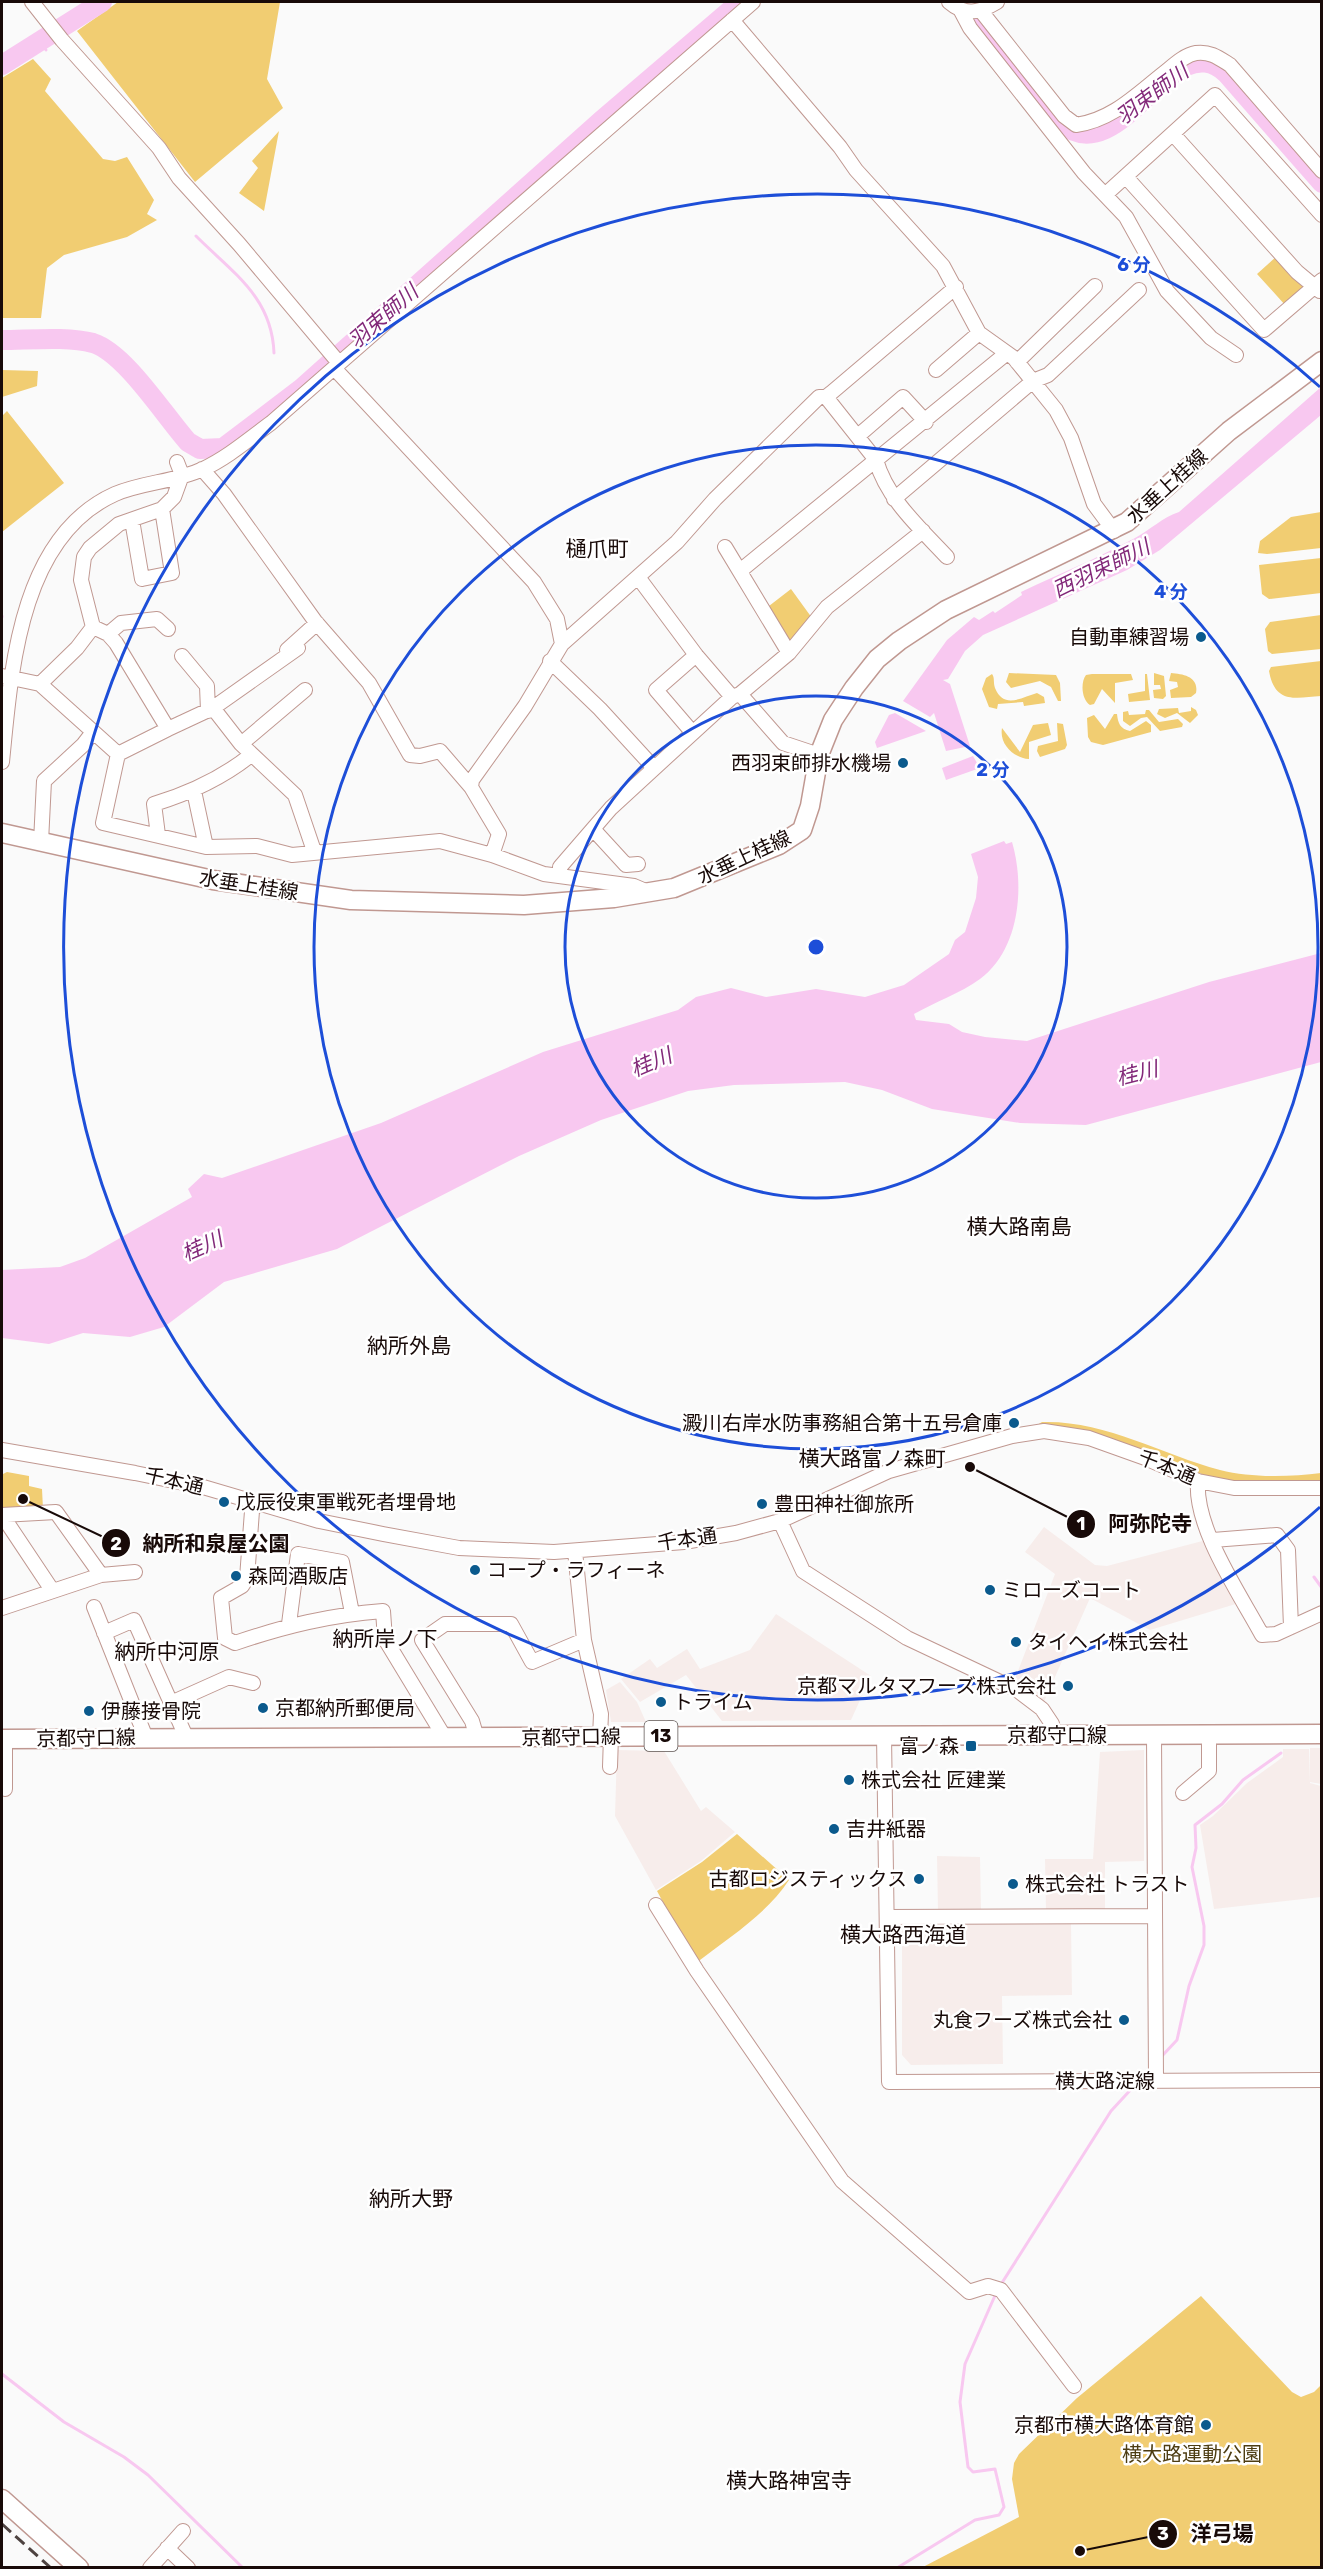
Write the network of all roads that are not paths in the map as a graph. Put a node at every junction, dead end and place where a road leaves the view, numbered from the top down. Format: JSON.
{"nodes":[{"id":1,"x":32,"y":2,"type":"edge"},
{"id":2,"x":753,"y":2,"type":"edge"},
{"id":3,"x":949,"y":2,"type":"edge"},
{"id":4,"x":996,"y":2,"type":"edge"},
{"id":5,"x":961,"y":11,"type":"junction"},
{"id":6,"x":981,"y":11,"type":"junction"},
{"id":7,"x":732,"y":20,"type":"junction"},
{"id":8,"x":1173,"y":134,"type":"junction"},
{"id":9,"x":1322,"y":171,"type":"edge"},
{"id":10,"x":1126,"y":177,"type":"junction"},
{"id":11,"x":1106,"y":194,"type":"junction"},
{"id":12,"x":1322,"y":215,"type":"edge"},
{"id":13,"x":1095,"y":286,"type":"dead end"},
{"id":14,"x":956,"y":287,"type":"junction"},
{"id":15,"x":1319,"y":287,"type":"edge"},
{"id":16,"x":1139,"y":290,"type":"dead end"},
{"id":17,"x":980,"y":333,"type":"junction"},
{"id":18,"x":1236,"y":355,"type":"dead end"},
{"id":19,"x":1012,"y":357,"type":"junction"},
{"id":20,"x":1322,"y":361,"type":"edge"},
{"id":21,"x":337,"y":366,"type":"junction"},
{"id":22,"x":936,"y":370,"type":"dead end"},
{"id":23,"x":1034,"y":381,"type":"junction"},
{"id":24,"x":826,"y":397,"type":"junction"},
{"id":25,"x":926,"y":422,"type":"junction"},
{"id":26,"x":859,"y":435,"type":"junction"},
{"id":27,"x":876,"y":460,"type":"junction"},
{"id":28,"x":177,"y":462,"type":"dead end"},
{"id":29,"x":202,"y":470,"type":"junction"},
{"id":30,"x":182,"y":475,"type":"junction"},
{"id":31,"x":894,"y":499,"type":"junction"},
{"id":32,"x":162,"y":509,"type":"junction"},
{"id":33,"x":132,"y":520,"type":"junction"},
{"id":34,"x":923,"y":531,"type":"junction"},
{"id":35,"x":1114,"y":531,"type":"junction"},
{"id":36,"x":724,"y":547,"type":"dead end"},
{"id":37,"x":947,"y":557,"type":"dead end"},
{"id":38,"x":740,"y":571,"type":"junction"},
{"id":39,"x":638,"y":577,"type":"junction"},
{"id":40,"x":317,"y":623,"type":"junction"},
{"id":41,"x":93,"y":627,"type":"junction"},
{"id":42,"x":168,"y":629,"type":"dead end"},
{"id":43,"x":108,"y":634,"type":"junction"},
{"id":44,"x":562,"y":644,"type":"junction"},
{"id":45,"x":298,"y":648,"type":"dead end"},
{"id":46,"x":789,"y":653,"type":"junction"},
{"id":47,"x":696,"y":655,"type":"junction"},
{"id":48,"x":182,"y":656,"type":"dead end"},
{"id":49,"x":550,"y":661,"type":"junction"},
{"id":50,"x":7,"y":676,"type":"edge"},
{"id":51,"x":253,"y":681,"type":"junction"},
{"id":52,"x":40,"y":684,"type":"junction"},
{"id":53,"x":305,"y":690,"type":"dead end"},
{"id":54,"x":736,"y":695,"type":"junction"},
{"id":55,"x":210,"y":709,"type":"junction"},
{"id":56,"x":168,"y":729,"type":"junction"},
{"id":57,"x":93,"y":732,"type":"junction"},
{"id":58,"x":692,"y":732,"type":"junction"},
{"id":59,"x":241,"y":744,"type":"junction"},
{"id":60,"x":118,"y":754,"type":"junction"},
{"id":61,"x":251,"y":755,"type":"junction"},
{"id":62,"x":819,"y":755,"type":"junction"},
{"id":63,"x":2,"y":762,"type":"edge"},
{"id":64,"x":654,"y":768,"type":"junction"},
{"id":65,"x":471,"y":787,"type":"junction"},
{"id":66,"x":194,"y":791,"type":"junction"},
{"id":67,"x":593,"y":828,"type":"junction"},
{"id":68,"x":2,"y":833,"type":"edge"},
{"id":69,"x":158,"y":836,"type":"junction"},
{"id":70,"x":41,"y":842,"type":"junction"},
{"id":71,"x":206,"y":847,"type":"junction"},
{"id":72,"x":314,"y":851,"type":"junction"},
{"id":73,"x":492,"y":855,"type":"junction"},
{"id":74,"x":638,"y":864,"type":"dead end"},
{"id":75,"x":560,"y":876,"type":"junction"},
{"id":76,"x":650,"y":893,"type":"junction"},
{"id":77,"x":2,"y":1450,"type":"edge"},
{"id":78,"x":1198,"y":1481,"type":"junction"},
{"id":79,"x":1322,"y":1488,"type":"edge"},
{"id":80,"x":257,"y":1504,"type":"junction"},
{"id":81,"x":2,"y":1515,"type":"edge"},
{"id":82,"x":780,"y":1521,"type":"junction"},
{"id":83,"x":1213,"y":1540,"type":"junction"},
{"id":84,"x":574,"y":1551,"type":"junction"},
{"id":85,"x":135,"y":1572,"type":"dead end"},
{"id":86,"x":100,"y":1575,"type":"junction"},
{"id":87,"x":52,"y":1590,"type":"junction"},
{"id":88,"x":2,"y":1605,"type":"edge"},
{"id":89,"x":94,"y":1607,"type":"dead end"},
{"id":90,"x":352,"y":1613,"type":"junction"},
{"id":91,"x":1322,"y":1614,"type":"edge"},
{"id":92,"x":289,"y":1624,"type":"junction"},
{"id":93,"x":1291,"y":1627,"type":"junction"},
{"id":94,"x":104,"y":1633,"type":"junction"},
{"id":95,"x":584,"y":1640,"type":"junction"},
{"id":96,"x":252,"y":1683,"type":"dead end"},
{"id":97,"x":171,"y":1703,"type":"junction"},
{"id":98,"x":1154,"y":1734,"type":"junction"},
{"id":99,"x":1209,"y":1734,"type":"junction"},
{"id":100,"x":1322,"y":1734,"type":"edge"},
{"id":101,"x":884,"y":1735,"type":"junction"},
{"id":102,"x":1054,"y":1735,"type":"junction"},
{"id":103,"x":606,"y":1736,"type":"junction"},
{"id":104,"x":146,"y":1738,"type":"junction"},
{"id":105,"x":445,"y":1738,"type":"junction"},
{"id":106,"x":477,"y":1738,"type":"junction"},
{"id":107,"x":3,"y":1739,"type":"edge"},
{"id":108,"x":187,"y":1739,"type":"junction"},
{"id":109,"x":610,"y":1767,"type":"dead end"},
{"id":110,"x":5,"y":1788,"type":"dead end"},
{"id":111,"x":1183,"y":1793,"type":"dead end"},
{"id":112,"x":656,"y":1905,"type":"dead end"},
{"id":113,"x":1155,"y":1916,"type":"junction"},
{"id":114,"x":887,"y":1917,"type":"junction"},
{"id":115,"x":1322,"y":2080,"type":"edge"},
{"id":116,"x":1156,"y":2081,"type":"junction"},
{"id":117,"x":1074,"y":2386,"type":"dead end"},
{"id":118,"x":2,"y":2499,"type":"edge"},
{"id":119,"x":183,"y":2531,"type":"dead end"},
{"id":120,"x":168,"y":2548,"type":"junction"},
{"id":121,"x":80,"y":2568,"type":"edge"},
{"id":122,"x":150,"y":2568,"type":"edge"},
{"id":123,"x":188,"y":2568,"type":"edge"}],
"edges":[{"from":1,"to":21,"type":"street"},
{"from":2,"to":7,"type":"street"},
{"from":3,"to":5,"type":"street"},
{"from":4,"to":6,"type":"street"},
{"from":5,"to":6,"type":"street"},
{"from":5,"to":11,"type":"street"},
{"from":6,"to":9,"type":"street"},
{"from":7,"to":14,"type":"street"},
{"from":7,"to":21,"type":"street"},
{"from":8,"to":10,"type":"street"},
{"from":8,"to":12,"type":"street"},
{"from":8,"to":15,"type":"street"},
{"from":10,"to":11,"type":"street"},
{"from":10,"to":15,"type":"street"},
{"from":11,"to":18,"type":"street"},
{"from":13,"to":19,"type":"street"},
{"from":14,"to":17,"type":"street"},
{"from":14,"to":24,"type":"street"},
{"from":16,"to":23,"type":"street"},
{"from":17,"to":19,"type":"street"},
{"from":17,"to":22,"type":"street"},
{"from":19,"to":23,"type":"street"},
{"from":19,"to":25,"type":"street"},
{"from":20,"to":35,"type":"main road","name":"水垂上桂線"},
{"from":21,"to":29,"type":"street"},
{"from":21,"to":44,"type":"street"},
{"from":23,"to":31,"type":"street"},
{"from":23,"to":35,"type":"street"},
{"from":24,"to":26,"type":"street"},
{"from":24,"to":39,"type":"street"},
{"from":25,"to":26,"type":"street"},
{"from":25,"to":27,"type":"street"},
{"from":26,"to":27,"type":"street"},
{"from":27,"to":31,"type":"street"},
{"from":27,"to":38,"type":"street"},
{"from":28,"to":30,"type":"street"},
{"from":29,"to":30,"type":"street"},
{"from":29,"to":40,"type":"street"},
{"from":30,"to":32,"type":"street"},
{"from":30,"to":50,"type":"street"},
{"from":31,"to":34,"type":"street"},
{"from":32,"to":33,"type":"street"},
{"from":32,"to":33,"type":"street"},
{"from":33,"to":41,"type":"street"},
{"from":34,"to":37,"type":"street"},
{"from":34,"to":46,"type":"street"},
{"from":35,"to":62,"type":"main road","name":"水垂上桂線"},
{"from":36,"to":38,"type":"street"},
{"from":38,"to":46,"type":"street"},
{"from":39,"to":44,"type":"street"},
{"from":39,"to":47,"type":"street"},
{"from":40,"to":51,"type":"street"},
{"from":40,"to":65,"type":"street"},
{"from":41,"to":43,"type":"street"},
{"from":41,"to":52,"type":"street"},
{"from":42,"to":43,"type":"street"},
{"from":43,"to":56,"type":"street"},
{"from":44,"to":49,"type":"street"},
{"from":45,"to":51,"type":"street"},
{"from":46,"to":54,"type":"street"},
{"from":47,"to":54,"type":"street"},
{"from":47,"to":58,"type":"street"},
{"from":48,"to":55,"type":"street"},
{"from":49,"to":64,"type":"street"},
{"from":49,"to":65,"type":"street"},
{"from":50,"to":52,"type":"street"},
{"from":50,"to":63,"type":"street"},
{"from":51,"to":55,"type":"street"},
{"from":52,"to":57,"type":"street"},
{"from":53,"to":59,"type":"street"},
{"from":54,"to":58,"type":"street"},
{"from":54,"to":62,"type":"street"},
{"from":55,"to":56,"type":"street"},
{"from":55,"to":59,"type":"street"},
{"from":56,"to":60,"type":"street"},
{"from":57,"to":60,"type":"street"},
{"from":57,"to":70,"type":"street"},
{"from":58,"to":64,"type":"street"},
{"from":59,"to":61,"type":"street"},
{"from":60,"to":69,"type":"street"},
{"from":61,"to":66,"type":"street"},
{"from":61,"to":72,"type":"street"},
{"from":62,"to":76,"type":"main road","name":"水垂上桂線"},
{"from":64,"to":67,"type":"street"},
{"from":65,"to":73,"type":"street"},
{"from":66,"to":69,"type":"street"},
{"from":66,"to":71,"type":"street"},
{"from":67,"to":74,"type":"street"},
{"from":67,"to":75,"type":"street"},
{"from":68,"to":70,"type":"main road","name":"水垂上桂線"},
{"from":69,"to":71,"type":"street"},
{"from":70,"to":76,"type":"main road","name":"水垂上桂線"},
{"from":71,"to":72,"type":"street"},
{"from":72,"to":73,"type":"street"},
{"from":73,"to":75,"type":"street"},
{"from":75,"to":76,"type":"street"},
{"from":77,"to":80,"type":"street","name":"千本通"},
{"from":78,"to":79,"type":"street","name":"千本通"},
{"from":78,"to":82,"type":"street","name":"千本通"},
{"from":78,"to":83,"type":"street"},
{"from":80,"to":84,"type":"street","name":"千本通"},
{"from":80,"to":92,"type":"street"},
{"from":81,"to":86,"type":"street"},
{"from":81,"to":87,"type":"street"},
{"from":82,"to":84,"type":"street","name":"千本通"},
{"from":82,"to":102,"type":"street"},
{"from":83,"to":93,"type":"street"},
{"from":83,"to":93,"type":"street"},
{"from":84,"to":95,"type":"street"},
{"from":85,"to":86,"type":"street"},
{"from":86,"to":87,"type":"street"},
{"from":87,"to":88,"type":"street"},
{"from":89,"to":94,"type":"street"},
{"from":90,"to":92,"type":"street"},
{"from":90,"to":92,"type":"street"},
{"from":90,"to":105,"type":"street"},
{"from":91,"to":93,"type":"street"},
{"from":94,"to":97,"type":"street"},
{"from":94,"to":104,"type":"street"},
{"from":95,"to":103,"type":"street"},
{"from":95,"to":106,"type":"street"},
{"from":96,"to":97,"type":"street"},
{"from":97,"to":108,"type":"street"},
{"from":98,"to":99,"type":"main road","name":"京都守口線","number":"13"},
{"from":98,"to":102,"type":"main road","name":"京都守口線","number":"13"},
{"from":98,"to":113,"type":"street"},
{"from":99,"to":100,"type":"main road","name":"京都守口線","number":"13"},
{"from":99,"to":111,"type":"street"},
{"from":101,"to":102,"type":"main road","name":"京都守口線","number":"13"},
{"from":101,"to":103,"type":"main road","name":"京都守口線","number":"13"},
{"from":101,"to":114,"type":"street"},
{"from":103,"to":106,"type":"main road","name":"京都守口線","number":"13"},
{"from":103,"to":109,"type":"street"},
{"from":104,"to":107,"type":"main road","name":"京都守口線","number":"13"},
{"from":104,"to":108,"type":"main road","name":"京都守口線","number":"13"},
{"from":105,"to":106,"type":"main road","name":"京都守口線","number":"13"},
{"from":105,"to":108,"type":"main road","name":"京都守口線","number":"13"},
{"from":107,"to":110,"type":"street"},
{"from":112,"to":117,"type":"street"},
{"from":113,"to":114,"type":"street"},
{"from":113,"to":116,"type":"street"},
{"from":114,"to":116,"type":"street","name":"横大路淀線"},
{"from":115,"to":116,"type":"street","name":"横大路淀線"},
{"from":118,"to":121,"type":"main road"},
{"from":119,"to":120,"type":"street"},
{"from":120,"to":122,"type":"street"},
{"from":120,"to":123,"type":"street"}]}
